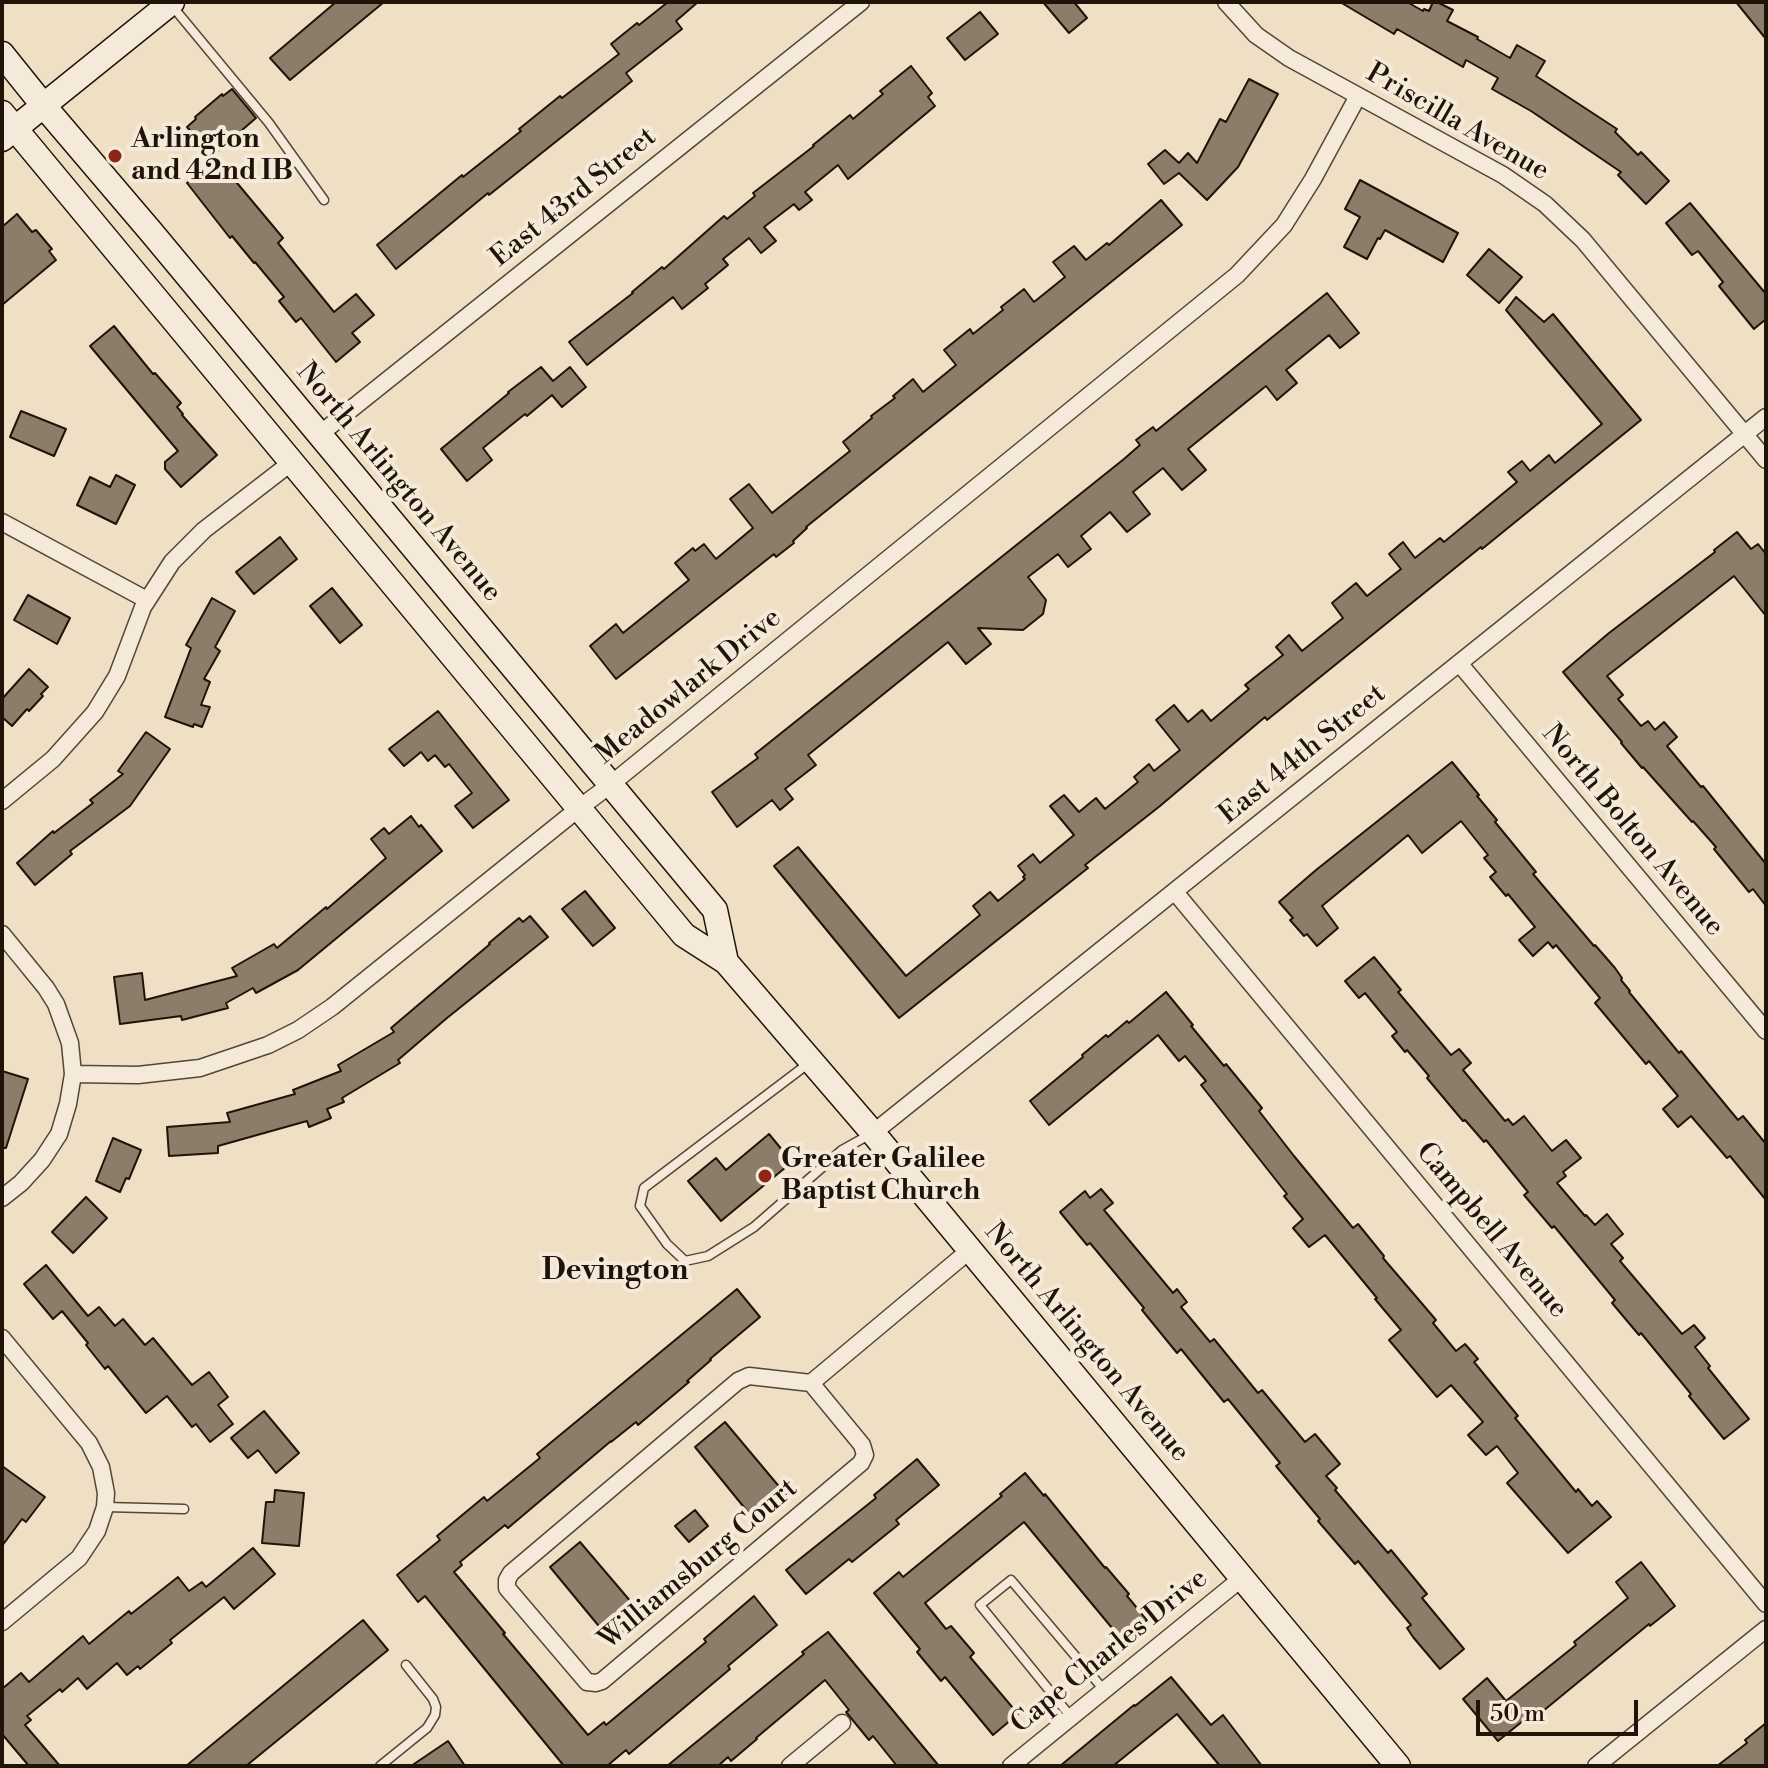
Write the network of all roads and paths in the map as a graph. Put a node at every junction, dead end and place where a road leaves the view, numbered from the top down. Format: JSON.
{"nodes":[{"id":1,"x":861,"y":2,"type":"edge"},
{"id":2,"x":1226,"y":2,"type":"edge"},
{"id":3,"x":171,"y":3,"type":"edge"},
{"id":4,"x":2,"y":54,"type":"edge"},
{"id":5,"x":1358,"y":96,"type":"junction"},
{"id":6,"x":43,"y":105,"type":"junction"},
{"id":7,"x":6,"y":127,"type":"edge"},
{"id":8,"x":324,"y":200,"type":"dead end"},
{"id":9,"x":1766,"y":417,"type":"edge"},
{"id":10,"x":320,"y":434,"type":"junction"},
{"id":11,"x":1745,"y":434,"type":"junction"},
{"id":12,"x":1766,"y":460,"type":"edge"},
{"id":13,"x":292,"y":462,"type":"junction"},
{"id":14,"x":2,"y":522,"type":"edge"},
{"id":15,"x":147,"y":600,"type":"junction"},
{"id":16,"x":1459,"y":663,"type":"junction"},
{"id":17,"x":610,"y":785,"type":"junction"},
{"id":18,"x":2,"y":801,"type":"edge"},
{"id":19,"x":578,"y":809,"type":"junction"},
{"id":20,"x":1175,"y":892,"type":"junction"},
{"id":21,"x":2,"y":934,"type":"edge"},
{"id":22,"x":726,"y":962,"type":"junction"},
{"id":23,"x":1766,"y":1031,"type":"edge"},
{"id":24,"x":811,"y":1061,"type":"junction"},
{"id":25,"x":73,"y":1074,"type":"junction"},
{"id":26,"x":873,"y":1133,"type":"junction"},
{"id":27,"x":2,"y":1198,"type":"edge"},
{"id":28,"x":970,"y":1250,"type":"junction"},
{"id":29,"x":2,"y":1338,"type":"edge"},
{"id":30,"x":811,"y":1383,"type":"junction"},
{"id":31,"x":105,"y":1507,"type":"junction"},
{"id":32,"x":184,"y":1509,"type":"dead end"},
{"id":33,"x":1242,"y":1578,"type":"junction"},
{"id":34,"x":1766,"y":1604,"type":"edge"},
{"id":35,"x":2,"y":1622,"type":"edge"},
{"id":36,"x":1766,"y":1629,"type":"edge"},
{"id":37,"x":406,"y":1665,"type":"dead end"},
{"id":38,"x":1104,"y":1690,"type":"junction"},
{"id":39,"x":1071,"y":1717,"type":"junction"},
{"id":40,"x":842,"y":1723,"type":"dead end"},
{"id":41,"x":380,"y":1766,"type":"edge"},
{"id":42,"x":790,"y":1766,"type":"edge"},
{"id":43,"x":1011,"y":1766,"type":"edge"},
{"id":44,"x":1398,"y":1766,"type":"edge"},
{"id":45,"x":1596,"y":1766,"type":"edge"}],
"edges":[{"from":1,"to":10,"type":"street","name":"East 43rd Street"},
{"from":2,"to":5,"type":"street","name":"Priscilla Avenue"},
{"from":3,"to":6,"type":"main road"},
{"from":3,"to":8,"type":"lane"},
{"from":4,"to":6,"type":"main road","name":"North Arlington Avenue"},
{"from":5,"to":11,"type":"street","name":"Priscilla Avenue"},
{"from":5,"to":17,"type":"street","name":"Meadowlark Drive"},
{"from":6,"to":7,"type":"main road"},
{"from":6,"to":10,"type":"main road","name":"North Arlington Avenue"},
{"from":7,"to":13,"type":"main road","name":"North Arlington Avenue"},
{"from":9,"to":11,"type":"street","name":"East 44th Street"},
{"from":10,"to":17,"type":"main road","name":"North Arlington Avenue"},
{"from":11,"to":12,"type":"street","name":"Priscilla Avenue"},
{"from":11,"to":16,"type":"street","name":"East 44th Street"},
{"from":13,"to":15,"type":"street"},
{"from":13,"to":19,"type":"main road","name":"North Arlington Avenue"},
{"from":14,"to":15,"type":"street"},
{"from":15,"to":18,"type":"street"},
{"from":16,"to":20,"type":"street","name":"East 44th Street"},
{"from":16,"to":23,"type":"street","name":"North Bolton Avenue"},
{"from":17,"to":19,"type":"street","name":"Meadowlark Drive"},
{"from":17,"to":22,"type":"main road","name":"North Arlington Avenue"},
{"from":19,"to":22,"type":"main road","name":"North Arlington Avenue"},
{"from":19,"to":25,"type":"street","name":"Meadowlark Drive"},
{"from":20,"to":26,"type":"street","name":"East 44th Street"},
{"from":20,"to":34,"type":"street","name":"Campbell Avenue"},
{"from":21,"to":25,"type":"street"},
{"from":22,"to":24,"type":"main road","name":"North Arlington Avenue"},
{"from":24,"to":26,"type":"main road","name":"North Arlington Avenue"},
{"from":24,"to":26,"type":"lane"},
{"from":25,"to":27,"type":"street"},
{"from":26,"to":28,"type":"main road","name":"North Arlington Avenue"},
{"from":28,"to":30,"type":"street"},
{"from":28,"to":33,"type":"main road","name":"North Arlington Avenue"},
{"from":29,"to":31,"type":"street"},
{"from":30,"to":30,"type":"street","name":"Williamsburg Court"},
{"from":31,"to":32,"type":"lane"},
{"from":31,"to":35,"type":"street"},
{"from":33,"to":38,"type":"street","name":"Cape Charles Drive"},
{"from":33,"to":44,"type":"main road","name":"North Arlington Avenue"},
{"from":36,"to":45,"type":"street"},
{"from":37,"to":41,"type":"lane"},
{"from":38,"to":39,"type":"street","name":"Cape Charles Drive"},
{"from":38,"to":39,"type":"lane"},
{"from":39,"to":43,"type":"street","name":"Cape Charles Drive"},
{"from":40,"to":42,"type":"street"}]}
